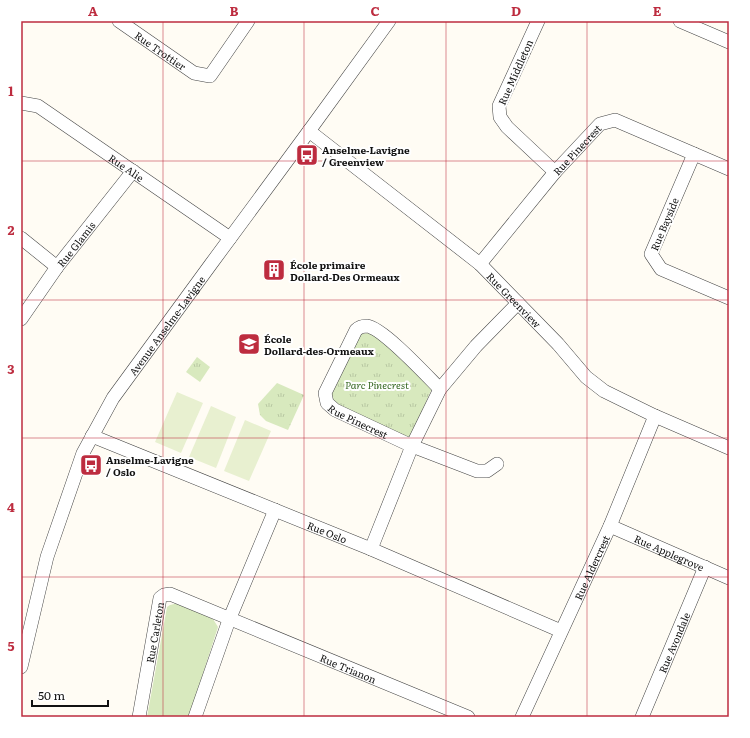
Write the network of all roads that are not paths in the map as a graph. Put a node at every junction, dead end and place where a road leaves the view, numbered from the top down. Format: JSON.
{"nodes":[{"id":1,"x":119,"y":21,"type":"edge"},
{"id":2,"x":248,"y":21,"type":"edge"},
{"id":3,"x":388,"y":21,"type":"edge"},
{"id":4,"x":538,"y":21,"type":"edge"},
{"id":5,"x":680,"y":21,"type":"edge"},
{"id":6,"x":729,"y":42,"type":"edge"},
{"id":7,"x":21,"y":103,"type":"edge"},
{"id":8,"x":309,"y":131,"type":"junction"},
{"id":9,"x":694,"y":154,"type":"junction"},
{"id":10,"x":729,"y":169,"type":"edge"},
{"id":11,"x":133,"y":171,"type":"junction"},
{"id":12,"x":555,"y":172,"type":"junction"},
{"id":13,"x":21,"y":238,"type":"edge"},
{"id":14,"x":230,"y":238,"type":"junction"},
{"id":15,"x":480,"y":264,"type":"junction"},
{"id":16,"x":57,"y":267,"type":"junction"},
{"id":17,"x":729,"y":298,"type":"edge"},
{"id":18,"x":518,"y":303,"type":"junction"},
{"id":19,"x":21,"y":319,"type":"edge"},
{"id":20,"x":440,"y":389,"type":"junction"},
{"id":21,"x":655,"y":416,"type":"junction"},
{"id":22,"x":92,"y":436,"type":"junction"},
{"id":23,"x":412,"y":446,"type":"junction"},
{"id":24,"x":729,"y":448,"type":"edge"},
{"id":25,"x":497,"y":464,"type":"dead end"},
{"id":26,"x":275,"y":510,"type":"junction"},
{"id":27,"x":610,"y":526,"type":"junction"},
{"id":28,"x":371,"y":549,"type":"junction"},
{"id":29,"x":705,"y":568,"type":"junction"},
{"id":30,"x":729,"y":578,"type":"edge"},
{"id":31,"x":229,"y":620,"type":"junction"},
{"id":32,"x":561,"y":631,"type":"junction"},
{"id":33,"x":21,"y":668,"type":"edge"},
{"id":34,"x":139,"y":717,"type":"edge"},
{"id":35,"x":195,"y":717,"type":"edge"},
{"id":36,"x":468,"y":717,"type":"edge"},
{"id":37,"x":522,"y":717,"type":"edge"},
{"id":38,"x":642,"y":717,"type":"edge"}],
"edges":[{"from":1,"to":2,"type":"street","name":"Rue Trottier"},
{"from":3,"to":8,"type":"street","name":"Avenue Anselme-Lavigne"},
{"from":4,"to":12,"type":"street","name":"Rue Middleton"},
{"from":5,"to":6,"type":"street"},
{"from":7,"to":11,"type":"street","name":"Rue Alie"},
{"from":8,"to":14,"type":"street","name":"Avenue Anselme-Lavigne"},
{"from":8,"to":15,"type":"street","name":"Rue Greenview"},
{"from":9,"to":10,"type":"street","name":"Rue Pinecrest"},
{"from":9,"to":12,"type":"street","name":"Rue Pinecrest"},
{"from":9,"to":17,"type":"street","name":"Rue Bayside"},
{"from":11,"to":14,"type":"street","name":"Rue Alie"},
{"from":11,"to":16,"type":"street","name":"Rue Glamis"},
{"from":12,"to":15,"type":"street","name":"Rue Pinecrest"},
{"from":13,"to":16,"type":"street"},
{"from":14,"to":22,"type":"street","name":"Avenue Anselme-Lavigne"},
{"from":15,"to":18,"type":"street","name":"Rue Greenview"},
{"from":16,"to":19,"type":"street","name":"Rue Glamis"},
{"from":18,"to":20,"type":"street"},
{"from":18,"to":21,"type":"street","name":"Rue Greenview"},
{"from":20,"to":23,"type":"street"},
{"from":20,"to":23,"type":"street","name":"Rue Pinecrest"},
{"from":21,"to":24,"type":"street","name":"Rue Greenview"},
{"from":21,"to":27,"type":"street","name":"Rue Aldercrest"},
{"from":22,"to":26,"type":"street","name":"Rue Oslo"},
{"from":22,"to":33,"type":"street","name":"Avenue Anselme-Lavigne"},
{"from":23,"to":25,"type":"street","name":"Rue Pinecrest"},
{"from":23,"to":28,"type":"street"},
{"from":26,"to":28,"type":"street","name":"Rue Oslo"},
{"from":26,"to":31,"type":"street"},
{"from":27,"to":29,"type":"street","name":"Rue Applegrove"},
{"from":27,"to":32,"type":"street","name":"Rue Aldercrest"},
{"from":28,"to":32,"type":"street","name":"Rue Oslo"},
{"from":29,"to":30,"type":"street","name":"Rue Applegrove"},
{"from":29,"to":38,"type":"street","name":"Rue Avondale"},
{"from":31,"to":34,"type":"street","name":"Rue Carleton"},
{"from":31,"to":35,"type":"street"},
{"from":31,"to":36,"type":"street","name":"Rue Trianon"},
{"from":32,"to":37,"type":"street","name":"Rue Aldercrest"}]}
